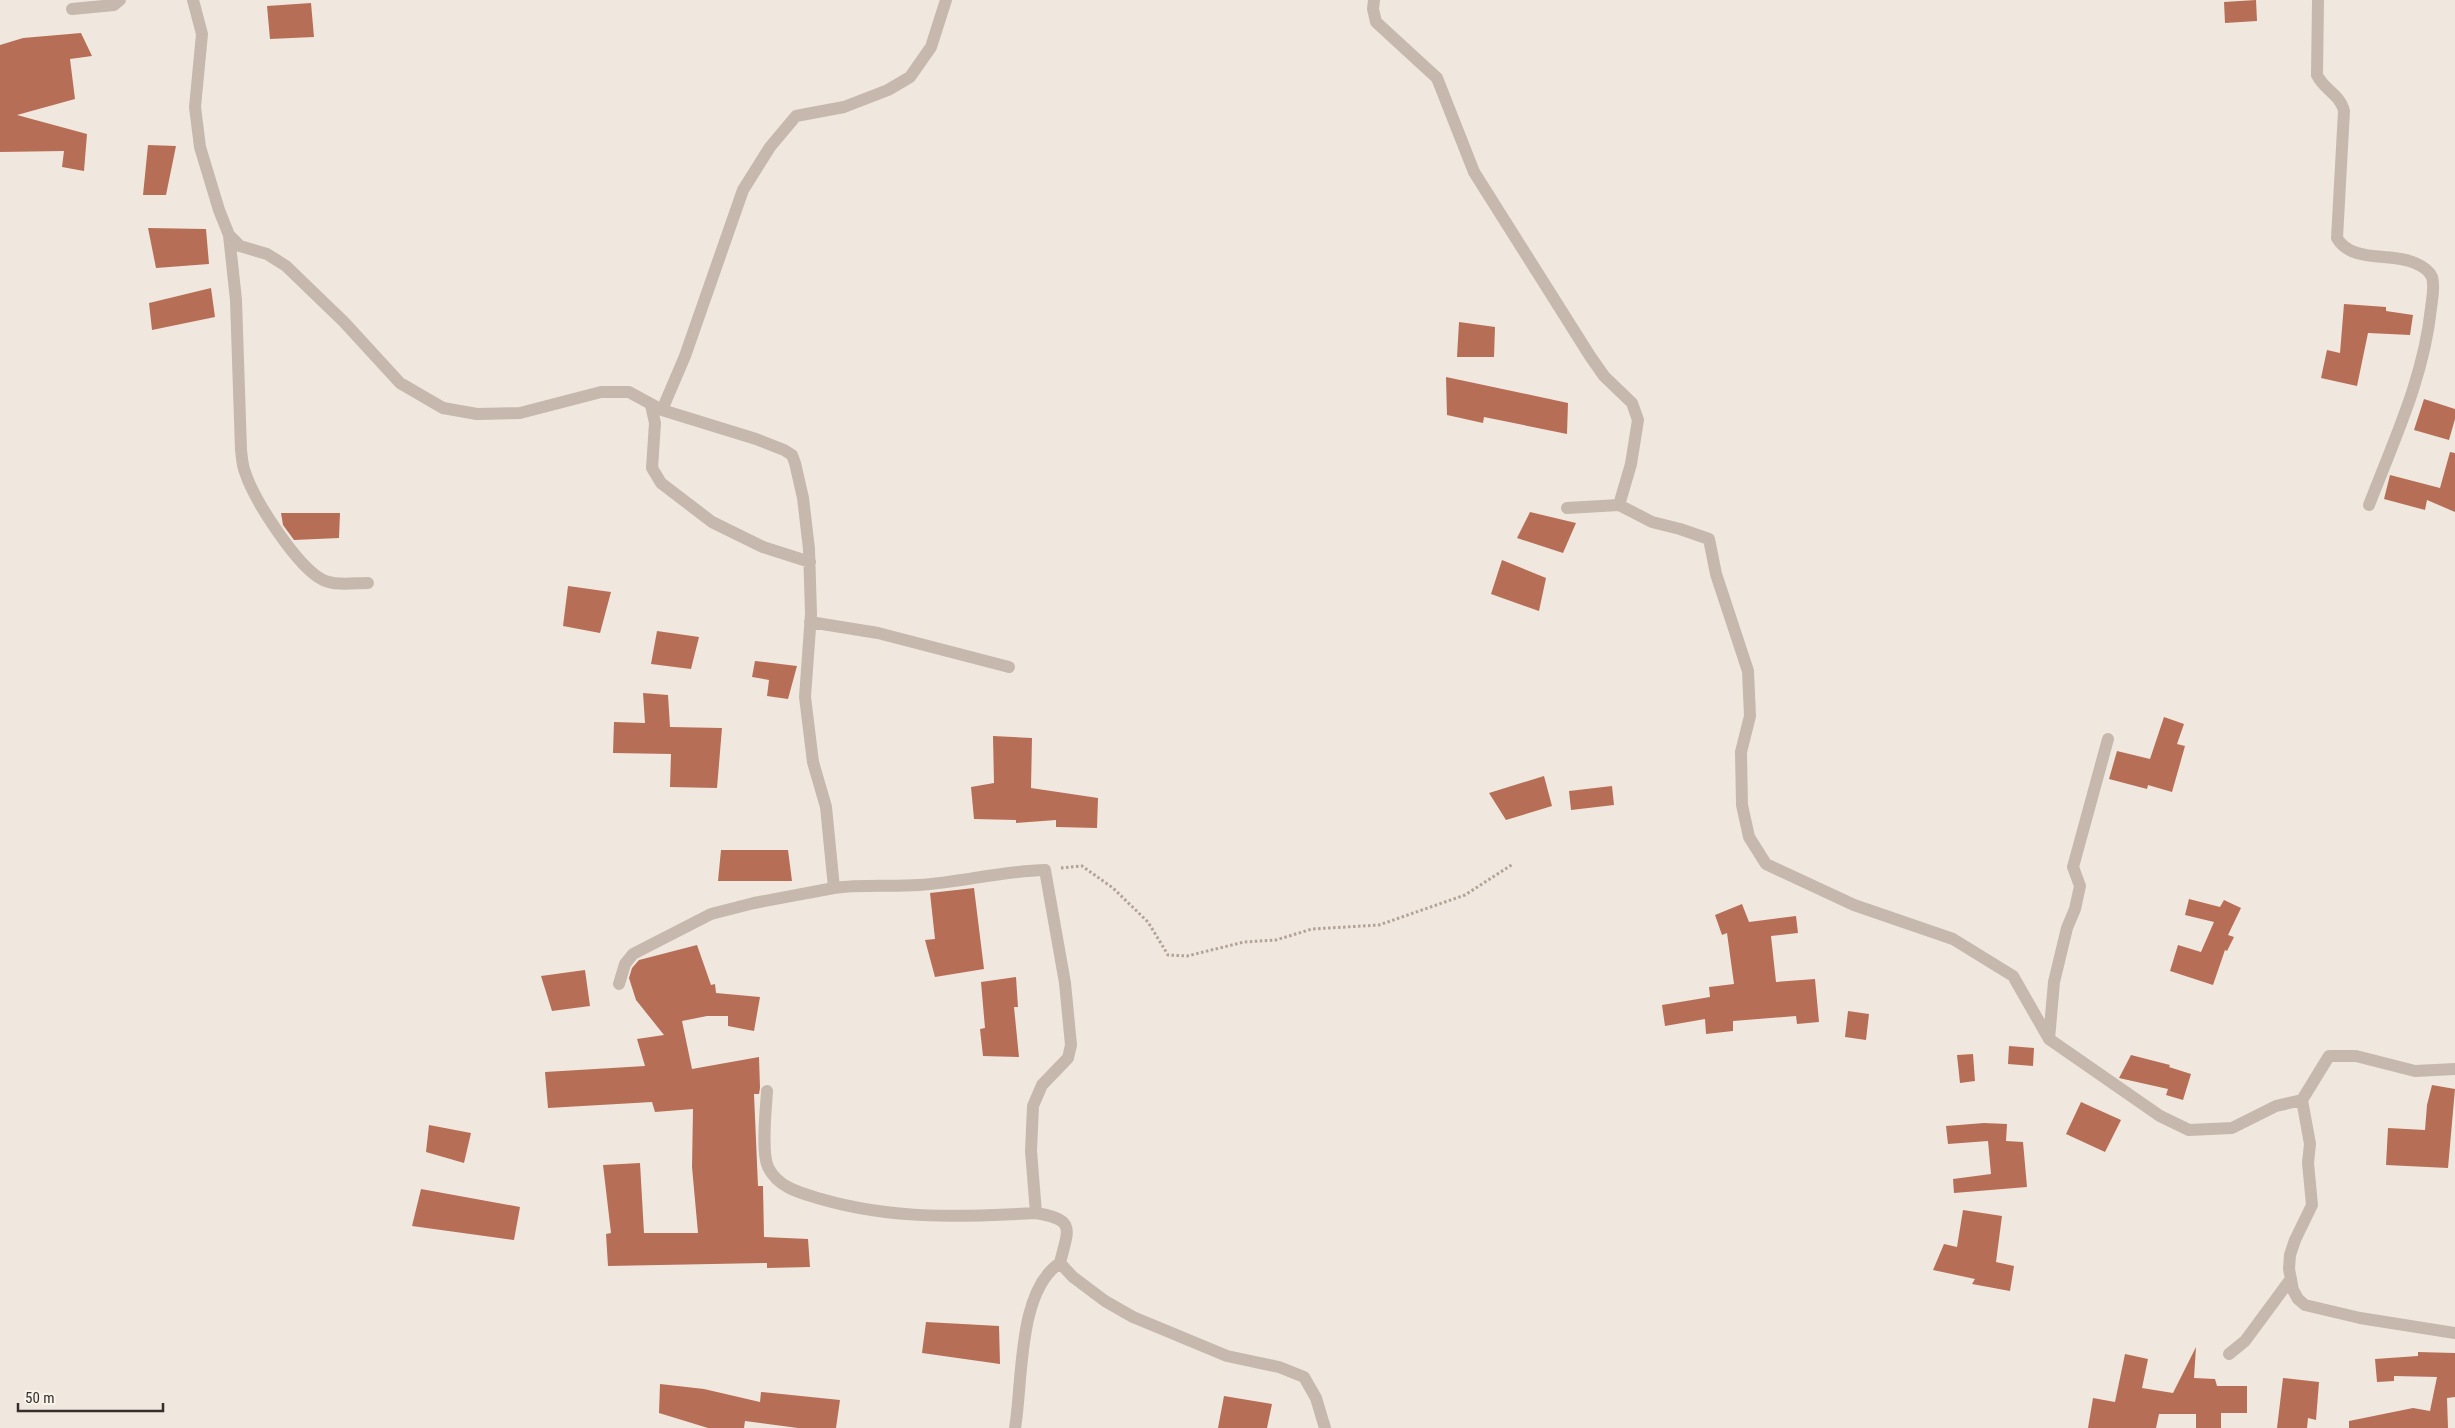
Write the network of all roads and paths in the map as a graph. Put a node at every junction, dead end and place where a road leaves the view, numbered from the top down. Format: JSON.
{"nodes":[{"id":1,"x":120,"y":0,"type":"edge"},
{"id":2,"x":193,"y":0,"type":"edge"},
{"id":3,"x":946,"y":0,"type":"edge"},
{"id":4,"x":1374,"y":0,"type":"edge"},
{"id":5,"x":2318,"y":0,"type":"edge"},
{"id":6,"x":72,"y":10,"type":"dead end"},
{"id":7,"x":229,"y":235,"type":"junction"},
{"id":8,"x":657,"y":408,"type":"junction"},
{"id":9,"x":1619,"y":505,"type":"junction"},
{"id":10,"x":2370,"y":505,"type":"dead end"},
{"id":11,"x":1567,"y":508,"type":"dead end"},
{"id":12,"x":810,"y":562,"type":"junction"},
{"id":13,"x":368,"y":583,"type":"dead end"},
{"id":14,"x":810,"y":622,"type":"junction"},
{"id":15,"x":1009,"y":666,"type":"dead end"},
{"id":16,"x":2108,"y":739,"type":"dead end"},
{"id":17,"x":1513,"y":864,"type":"dead end"},
{"id":18,"x":1045,"y":870,"type":"junction"},
{"id":19,"x":834,"y":888,"type":"junction"},
{"id":20,"x":619,"y":984,"type":"dead end"},
{"id":21,"x":2049,"y":1039,"type":"junction"},
{"id":22,"x":2455,"y":1069,"type":"edge"},
{"id":23,"x":767,"y":1091,"type":"dead end"},
{"id":24,"x":2302,"y":1100,"type":"junction"},
{"id":25,"x":1036,"y":1213,"type":"junction"},
{"id":26,"x":1060,"y":1263,"type":"junction"},
{"id":27,"x":2290,"y":1280,"type":"junction"},
{"id":28,"x":2455,"y":1333,"type":"edge"},
{"id":29,"x":2229,"y":1354,"type":"dead end"},
{"id":30,"x":1015,"y":1428,"type":"edge"},
{"id":31,"x":1325,"y":1428,"type":"edge"}],
"edges":[{"from":1,"to":6,"type":"street"},
{"from":2,"to":7,"type":"street"},
{"from":3,"to":8,"type":"street"},
{"from":4,"to":9,"type":"street"},
{"from":5,"to":10,"type":"street"},
{"from":7,"to":8,"type":"street"},
{"from":7,"to":13,"type":"street"},
{"from":8,"to":12,"type":"street"},
{"from":8,"to":12,"type":"street"},
{"from":9,"to":11,"type":"street"},
{"from":9,"to":21,"type":"street"},
{"from":12,"to":14,"type":"street"},
{"from":14,"to":15,"type":"street"},
{"from":14,"to":19,"type":"street"},
{"from":16,"to":21,"type":"street"},
{"from":17,"to":18,"type":"path"},
{"from":18,"to":19,"type":"street"},
{"from":18,"to":25,"type":"street"},
{"from":19,"to":20,"type":"street"},
{"from":21,"to":24,"type":"street"},
{"from":22,"to":24,"type":"street"},
{"from":23,"to":25,"type":"street"},
{"from":24,"to":27,"type":"street"},
{"from":25,"to":26,"type":"street"},
{"from":26,"to":30,"type":"street"},
{"from":26,"to":31,"type":"street"},
{"from":27,"to":28,"type":"street"},
{"from":27,"to":29,"type":"street"}]}
